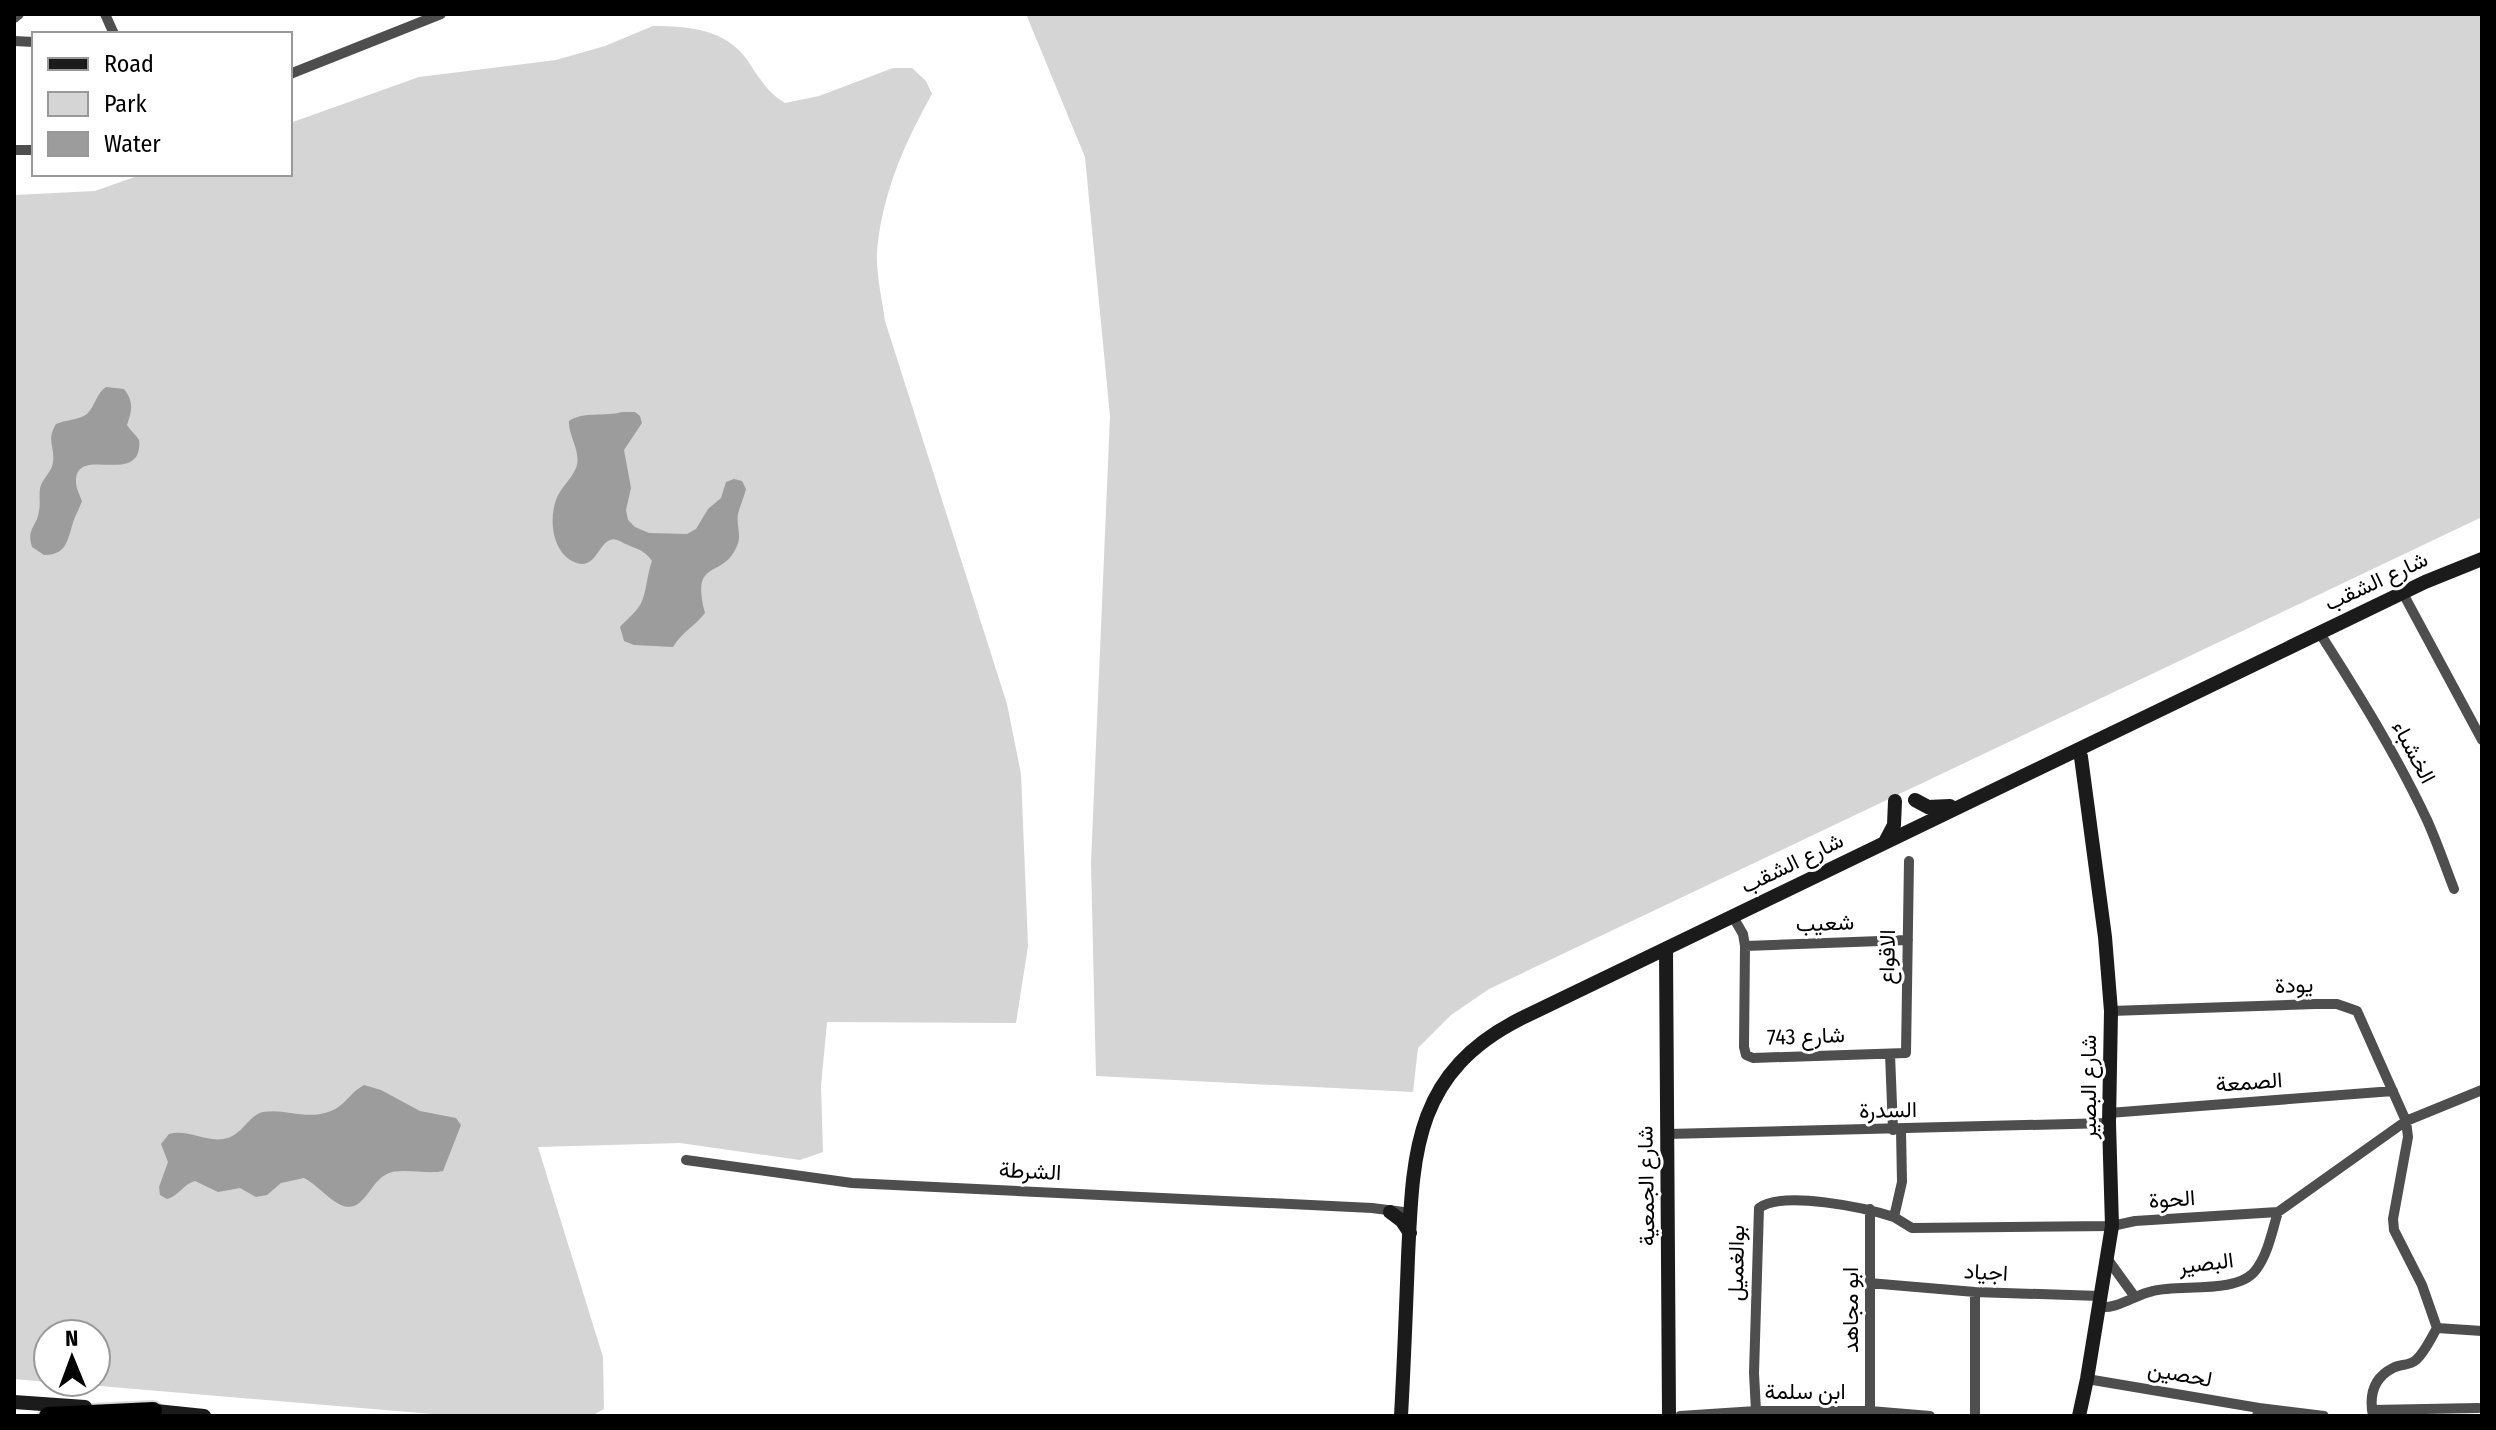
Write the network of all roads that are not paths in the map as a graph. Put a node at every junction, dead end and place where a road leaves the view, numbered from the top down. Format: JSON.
{"nodes":[{"id":1,"x":19,"y":14,"type":"edge"},
{"id":2,"x":441,"y":14,"type":"edge"},
{"id":3,"x":14,"y":18,"type":"edge"},
{"id":4,"x":292,"y":73,"type":"edge"},
{"id":5,"x":2482,"y":559,"type":"edge"},
{"id":6,"x":2482,"y":567,"type":"edge"},
{"id":7,"x":2406,"y":599,"type":"junction"},
{"id":8,"x":2321,"y":636,"type":"junction"},
{"id":9,"x":2482,"y":740,"type":"edge"},
{"id":10,"x":2081,"y":757,"type":"junction"},
{"id":11,"x":2010,"y":781,"type":"junction"},
{"id":12,"x":1915,"y":800,"type":"dead end"},
{"id":13,"x":1895,"y":801,"type":"dead end"},
{"id":14,"x":1885,"y":843,"type":"junction"},
{"id":15,"x":1909,"y":861,"type":"dead end"},
{"id":16,"x":2454,"y":889,"type":"dead end"},
{"id":17,"x":1736,"y":922,"type":"junction"},
{"id":18,"x":1908,"y":940,"type":"junction"},
{"id":19,"x":1745,"y":946,"type":"junction"},
{"id":20,"x":1666,"y":952,"type":"junction"},
{"id":21,"x":1615,"y":977,"type":"junction"},
{"id":22,"x":2111,"y":1011,"type":"junction"},
{"id":23,"x":1906,"y":1053,"type":"joint"},
{"id":24,"x":1890,"y":1054,"type":"junction"},
{"id":25,"x":2482,"y":1090,"type":"edge"},
{"id":26,"x":2393,"y":1091,"type":"junction"},
{"id":27,"x":2109,"y":1118,"type":"junction"},
{"id":28,"x":2406,"y":1121,"type":"junction"},
{"id":29,"x":1897,"y":1130,"type":"junction"},
{"id":30,"x":1667,"y":1134,"type":"junction"},
{"id":31,"x":686,"y":1160,"type":"dead end"},
{"id":32,"x":1412,"y":1188,"type":"junction"},
{"id":33,"x":1390,"y":1209,"type":"junction"},
{"id":34,"x":1870,"y":1209,"type":"junction"},
{"id":35,"x":1411,"y":1210,"type":"junction"},
{"id":36,"x":2278,"y":1212,"type":"junction"},
{"id":37,"x":1894,"y":1217,"type":"junction"},
{"id":38,"x":2112,"y":1226,"type":"junction"},
{"id":39,"x":1410,"y":1233,"type":"junction"},
{"id":40,"x":2106,"y":1257,"type":"junction"},
{"id":41,"x":1869,"y":1283,"type":"junction"},
{"id":42,"x":1975,"y":1292,"type":"junction"},
{"id":43,"x":2135,"y":1297,"type":"junction"},
{"id":44,"x":2100,"y":1302,"type":"junction"},
{"id":45,"x":1409,"y":1317,"type":"junction"},
{"id":46,"x":2437,"y":1328,"type":"junction"},
{"id":47,"x":2482,"y":1331,"type":"edge"},
{"id":48,"x":2087,"y":1379,"type":"junction"},
{"id":49,"x":14,"y":1402,"type":"edge"},
{"id":50,"x":2478,"y":1408,"type":"dead end"},
{"id":51,"x":153,"y":1411,"type":"junction"},
{"id":52,"x":1756,"y":1411,"type":"junction"},
{"id":53,"x":1870,"y":1411,"type":"junction"},
{"id":54,"x":2258,"y":1412,"type":"edge"},
{"id":55,"x":2372,"y":1413,"type":"edge"},
{"id":56,"x":48,"y":1416,"type":"edge"},
{"id":57,"x":204,"y":1416,"type":"edge"},
{"id":58,"x":1404,"y":1416,"type":"edge"},
{"id":59,"x":1669,"y":1416,"type":"edge"},
{"id":60,"x":1680,"y":1416,"type":"edge"},
{"id":61,"x":1930,"y":1416,"type":"edge"},
{"id":62,"x":1975,"y":1416,"type":"edge"},
{"id":63,"x":2079,"y":1416,"type":"edge"},
{"id":64,"x":2324,"y":1416,"type":"edge"}],
"edges":[{"from":1,"to":3,"type":"street"},
{"from":2,"to":4,"type":"street"},
{"from":5,"to":8,"type":"street","name":"شارع الشقب"},
{"from":6,"to":7,"type":"street","name":"شارع الشقب"},
{"from":7,"to":8,"type":"street","name":"شارع الشقب"},
{"from":7,"to":9,"type":"street"},
{"from":8,"to":10,"type":"street","name":"شارع الشقب"},
{"from":8,"to":11,"type":"street","name":"شارع الشقب"},
{"from":8,"to":16,"type":"street","name":"الخشباء"},
{"from":10,"to":17,"type":"street","name":"شارع الشقب"},
{"from":10,"to":22,"type":"street","name":"شارع البصير"},
{"from":11,"to":12,"type":"street"},
{"from":11,"to":14,"type":"street","name":"شارع الشقب"},
{"from":13,"to":14,"type":"street"},
{"from":14,"to":20,"type":"street","name":"شارع الشقب"},
{"from":15,"to":18,"type":"street","name":"الاقواع"},
{"from":17,"to":19,"type":"street","name":"شارع 743"},
{"from":17,"to":20,"type":"street","name":"شارع الشقب"},
{"from":18,"to":19,"type":"street","name":"شعيب"},
{"from":18,"to":23,"type":"street","name":"الاقواع"},
{"from":19,"to":24,"type":"street","name":"شارع 743"},
{"from":20,"to":21,"type":"street","name":"شارع الشقب"},
{"from":20,"to":30,"type":"street","name":"شارع الجمعية"},
{"from":21,"to":32,"type":"street","name":"شارع الشقب"},
{"from":21,"to":45,"type":"street","name":"شارع الشقب"},
{"from":22,"to":26,"type":"street","name":"يودة"},
{"from":22,"to":27,"type":"street","name":"شارع البصير"},
{"from":23,"to":24,"type":"street","name":"شارع 743"},
{"from":24,"to":29,"type":"street"},
{"from":25,"to":28,"type":"street"},
{"from":26,"to":27,"type":"street","name":"الصمعة"},
{"from":26,"to":28,"type":"street","name":"يودة"},
{"from":27,"to":29,"type":"street","name":"السدرة"},
{"from":27,"to":38,"type":"street","name":"شارع البصير"},
{"from":28,"to":36,"type":"street"},
{"from":28,"to":46,"type":"street"},
{"from":29,"to":30,"type":"street","name":"السدرة"},
{"from":29,"to":37,"type":"street"},
{"from":30,"to":59,"type":"street","name":"شارع الجمعية"},
{"from":31,"to":33,"type":"street","name":"الشرطة"},
{"from":32,"to":33,"type":"street"},
{"from":32,"to":35,"type":"street","name":"شارع الشقب"},
{"from":33,"to":35,"type":"street","name":"الشرطة"},
{"from":33,"to":39,"type":"street"},
{"from":34,"to":37,"type":"street","name":"بوالغميل"},
{"from":34,"to":41,"type":"street","name":"ابو مجاهد"},
{"from":34,"to":52,"type":"street","name":"بوالغميل"},
{"from":35,"to":39,"type":"street","name":"شارع الشقب"},
{"from":36,"to":38,"type":"street","name":"الحوة"},
{"from":36,"to":43,"type":"street","name":"البصير"},
{"from":37,"to":38,"type":"street","name":"الحوة"},
{"from":38,"to":40,"type":"street","name":"شارع البصير"},
{"from":39,"to":45,"type":"street","name":"شارع الشقب"},
{"from":40,"to":43,"type":"street"},
{"from":40,"to":44,"type":"street","name":"شارع البصير"},
{"from":41,"to":42,"type":"street","name":"اجياد"},
{"from":41,"to":53,"type":"street","name":"ابو مجاهد"},
{"from":42,"to":44,"type":"street","name":"اجياد"},
{"from":42,"to":62,"type":"street"},
{"from":43,"to":44,"type":"street","name":"البصير"},
{"from":44,"to":48,"type":"street","name":"شارع البصير"},
{"from":45,"to":58,"type":"street","name":"شارع الشقب"},
{"from":46,"to":47,"type":"street"},
{"from":46,"to":55,"type":"street"},
{"from":48,"to":54,"type":"street","name":"لحصين"},
{"from":48,"to":63,"type":"street","name":"شارع البصير"},
{"from":49,"to":51,"type":"street"},
{"from":50,"to":55,"type":"street"},
{"from":51,"to":56,"type":"highway"},
{"from":51,"to":57,"type":"street"},
{"from":52,"to":53,"type":"street","name":"ابن سلمة"},
{"from":52,"to":60,"type":"street","name":"ابن سلمة"},
{"from":53,"to":61,"type":"street","name":"ابن سلمة"},
{"from":54,"to":64,"type":"street","name":"لحصين"}]}
